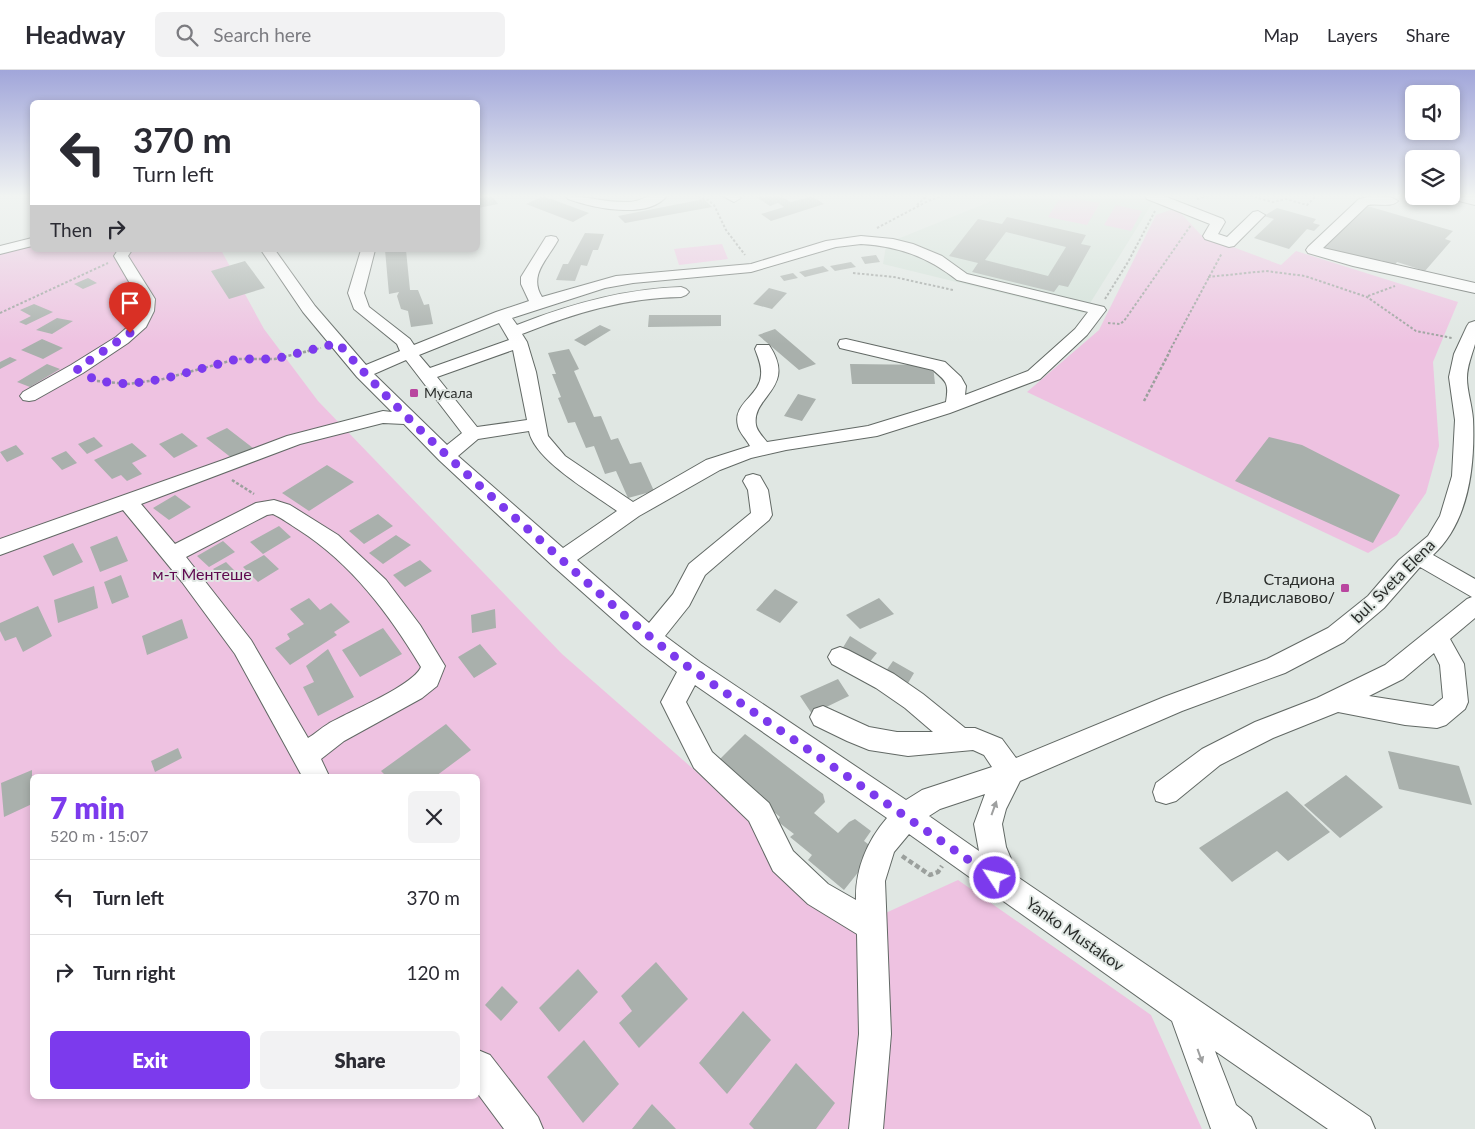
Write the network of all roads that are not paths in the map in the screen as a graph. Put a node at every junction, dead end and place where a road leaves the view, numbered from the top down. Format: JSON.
{"nodes":[{"id":1,"x":18,"y":245,"type":"edge"},
{"id":2,"x":548,"y":245,"type":"edge"},
{"id":3,"x":830,"y":245,"type":"edge"},
{"id":4,"x":901,"y":245,"type":"edge"},
{"id":5,"x":1318,"y":245,"type":"edge"},
{"id":6,"x":0,"y":250,"type":"edge"},
{"id":7,"x":269,"y":252,"type":"edge"},
{"id":8,"x":367,"y":252,"type":"edge"},
{"id":9,"x":123,"y":253,"type":"edge"},
{"id":10,"x":732,"y":271,"type":"junction"},
{"id":11,"x":734,"y":287,"type":"dead end"},
{"id":12,"x":1475,"y":288,"type":"edge"},
{"id":13,"x":681,"y":292,"type":"dead end"},
{"id":14,"x":538,"y":303,"type":"junction"},
{"id":15,"x":502,"y":315,"type":"junction"},
{"id":16,"x":1473,"y":334,"type":"edge"},
{"id":17,"x":516,"y":337,"type":"junction"},
{"id":18,"x":846,"y":344,"type":"dead end"},
{"id":19,"x":763,"y":349,"type":"dead end"},
{"id":20,"x":409,"y":353,"type":"junction"},
{"id":21,"x":363,"y":373,"type":"junction"},
{"id":22,"x":426,"y":375,"type":"junction"},
{"id":23,"x":30,"y":396,"type":"dead end"},
{"id":24,"x":955,"y":405,"type":"junction"},
{"id":25,"x":409,"y":418,"type":"junction"},
{"id":26,"x":1470,"y":421,"type":"edge"},
{"id":27,"x":536,"y":424,"type":"junction"},
{"id":28,"x":472,"y":434,"type":"junction"},
{"id":29,"x":762,"y":450,"type":"junction"},
{"id":30,"x":446,"y":456,"type":"junction"},
{"id":31,"x":754,"y":481,"type":"dead end"},
{"id":32,"x":127,"y":501,"type":"junction"},
{"id":33,"x":632,"y":511,"type":"junction"},
{"id":34,"x":0,"y":547,"type":"edge"},
{"id":35,"x":172,"y":555,"type":"junction"},
{"id":36,"x":1418,"y":556,"type":"junction"},
{"id":37,"x":561,"y":560,"type":"junction"},
{"id":38,"x":1475,"y":590,"type":"edge"},
{"id":39,"x":1475,"y":605,"type":"edge"},
{"id":40,"x":1437,"y":637,"type":"junction"},
{"id":41,"x":650,"y":638,"type":"junction"},
{"id":42,"x":840,"y":657,"type":"dead end"},
{"id":43,"x":691,"y":669,"type":"junction"},
{"id":44,"x":1337,"y":700,"type":"junction"},
{"id":45,"x":823,"y":717,"type":"dead end"},
{"id":46,"x":960,"y":739,"type":"junction"},
{"id":47,"x":305,"y":756,"type":"junction"},
{"id":48,"x":1011,"y":773,"type":"junction"},
{"id":49,"x":315,"y":774,"type":"edge"},
{"id":50,"x":1166,"y":792,"type":"dead end"},
{"id":51,"x":906,"y":816,"type":"junction"},
{"id":52,"x":1009,"y":888,"type":"junction"},
{"id":53,"x":871,"y":926,"type":"junction"},
{"id":54,"x":1184,"y":1010,"type":"junction"},
{"id":55,"x":480,"y":1070,"type":"edge"},
{"id":56,"x":526,"y":1129,"type":"edge"},
{"id":57,"x":866,"y":1129,"type":"edge"},
{"id":58,"x":1239,"y":1129,"type":"edge"},
{"id":59,"x":1358,"y":1129,"type":"edge"}],
"edges":[{"from":1,"to":6,"type":"street"},
{"from":2,"to":14,"type":"street"},
{"from":3,"to":10,"type":"street"},
{"from":4,"to":24,"type":"street"},
{"from":5,"to":12,"type":"street"},
{"from":7,"to":21,"type":"street","name":"Yanko Mustakov"},
{"from":8,"to":20,"type":"street"},
{"from":9,"to":23,"type":"street"},
{"from":10,"to":11,"type":"street"},
{"from":10,"to":14,"type":"street"},
{"from":13,"to":17,"type":"street"},
{"from":14,"to":15,"type":"street"},
{"from":15,"to":17,"type":"street"},
{"from":15,"to":20,"type":"street"},
{"from":16,"to":26,"type":"street","name":"bul. Sveta Elena"},
{"from":17,"to":22,"type":"street"},
{"from":17,"to":27,"type":"street"},
{"from":18,"to":24,"type":"street"},
{"from":19,"to":29,"type":"street"},
{"from":20,"to":21,"type":"street"},
{"from":20,"to":22,"type":"street"},
{"from":21,"to":25,"type":"street","name":"Yanko Mustakov"},
{"from":22,"to":28,"type":"street"},
{"from":24,"to":29,"type":"street"},
{"from":25,"to":30,"type":"street","name":"Yanko Mustakov"},
{"from":25,"to":32,"type":"street"},
{"from":26,"to":36,"type":"street","name":"bul. Sveta Elena"},
{"from":27,"to":28,"type":"street"},
{"from":27,"to":33,"type":"street"},
{"from":28,"to":30,"type":"street"},
{"from":29,"to":33,"type":"street"},
{"from":30,"to":37,"type":"street","name":"Yanko Mustakov"},
{"from":31,"to":41,"type":"street"},
{"from":32,"to":34,"type":"street"},
{"from":32,"to":35,"type":"street"},
{"from":33,"to":37,"type":"street"},
{"from":35,"to":47,"type":"street"},
{"from":35,"to":47,"type":"street"},
{"from":36,"to":38,"type":"street"},
{"from":36,"to":48,"type":"street","name":"bul. Sveta Elena"},
{"from":37,"to":41,"type":"street","name":"Yanko Mustakov"},
{"from":39,"to":40,"type":"street"},
{"from":40,"to":44,"type":"street"},
{"from":40,"to":44,"type":"street"},
{"from":41,"to":43,"type":"street","name":"Yanko Mustakov"},
{"from":42,"to":46,"type":"street"},
{"from":43,"to":51,"type":"street","name":"Yanko Mustakov"},
{"from":43,"to":53,"type":"street"},
{"from":44,"to":50,"type":"street"},
{"from":45,"to":46,"type":"street"},
{"from":46,"to":48,"type":"street"},
{"from":47,"to":49,"type":"street"},
{"from":48,"to":51,"type":"street","name":"bul. Sveta Elena"},
{"from":52,"to":48,"type":"street","one_way":true},
{"from":51,"to":52,"type":"street","name":"Yanko Mustakov"},
{"from":51,"to":53,"type":"street","name":"bul. Sveta Elena"},
{"from":52,"to":54,"type":"street","name":"Yanko Mustakov"},
{"from":53,"to":57,"type":"street"},
{"from":54,"to":58,"type":"street","one_way":true},
{"from":54,"to":59,"type":"street","name":"Yanko Mustakov"},
{"from":55,"to":56,"type":"street"}]}
